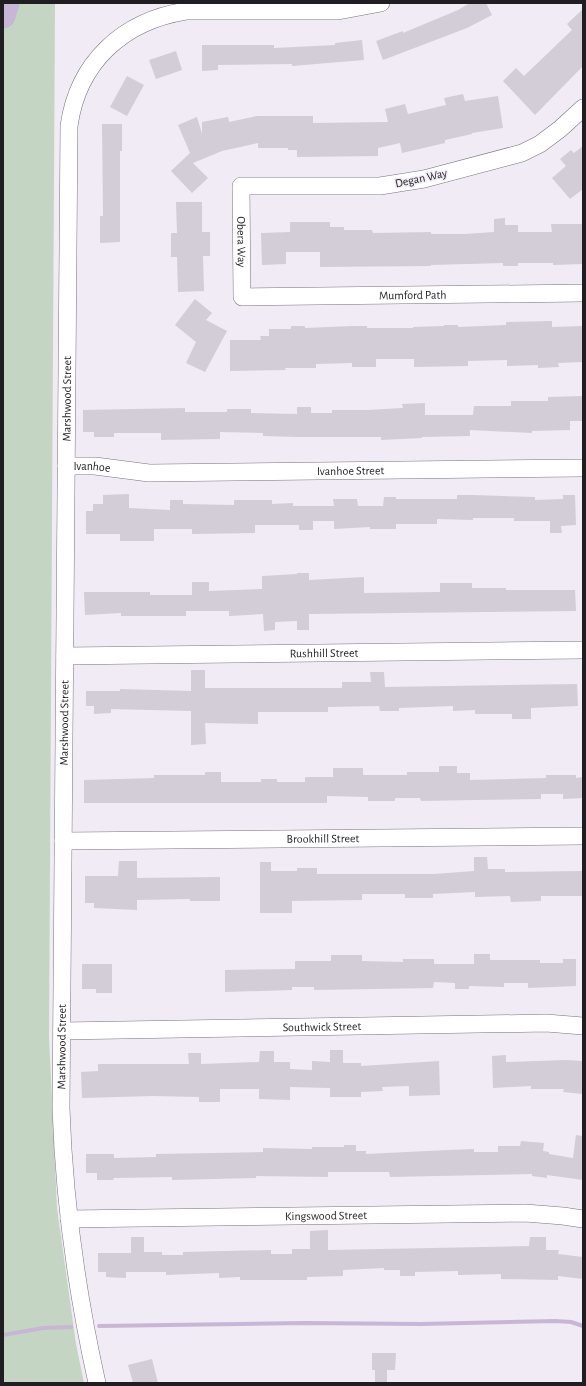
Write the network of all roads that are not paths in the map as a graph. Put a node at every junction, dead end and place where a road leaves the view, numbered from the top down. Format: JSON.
{"nodes":[{"id":1,"x":381,"y":3,"type":"edge"},
{"id":2,"x":583,"y":108,"type":"edge"},
{"id":3,"x":241,"y":186,"type":"joint"},
{"id":4,"x":583,"y":293,"type":"edge"},
{"id":5,"x":242,"y":297,"type":"joint"},
{"id":6,"x":66,"y":466,"type":"junction"},
{"id":7,"x":583,"y":468,"type":"edge"},
{"id":8,"x":118,"y":469,"type":"joint"},
{"id":9,"x":583,"y":650,"type":"edge"},
{"id":10,"x":65,"y":656,"type":"junction"},
{"id":11,"x":583,"y":836,"type":"edge"},
{"id":12,"x":64,"y":841,"type":"junction"},
{"id":13,"x":583,"y":1026,"type":"edge"},
{"id":14,"x":62,"y":1031,"type":"junction"},
{"id":15,"x":70,"y":1219,"type":"junction"},
{"id":16,"x":583,"y":1219,"type":"edge"},
{"id":17,"x":97,"y":1383,"type":"edge"}],
"edges":[{"from":1,"to":6,"type":"street","name":"Marshwood Street"},
{"from":2,"to":3,"type":"street","name":"Degan Way"},
{"from":3,"to":5,"type":"street","name":"Obera Way"},
{"from":4,"to":5,"type":"street","name":"Mumford Path"},
{"from":6,"to":8,"type":"street","name":"Ivanhoe"},
{"from":6,"to":10,"type":"street","name":"Marshwood Street"},
{"from":7,"to":8,"type":"street","name":"Ivanhoe Street"},
{"from":9,"to":10,"type":"street","name":"Rushhill Street"},
{"from":10,"to":12,"type":"street","name":"Marshwood Street"},
{"from":11,"to":12,"type":"street","name":"Brookhill Street"},
{"from":12,"to":14,"type":"street","name":"Marshwood Street"},
{"from":13,"to":14,"type":"street","name":"Southwick Street"},
{"from":14,"to":15,"type":"street","name":"Marshwood Street"},
{"from":15,"to":16,"type":"street","name":"Kingswood Street"},
{"from":15,"to":17,"type":"street","name":"Marshwood Street"}]}
